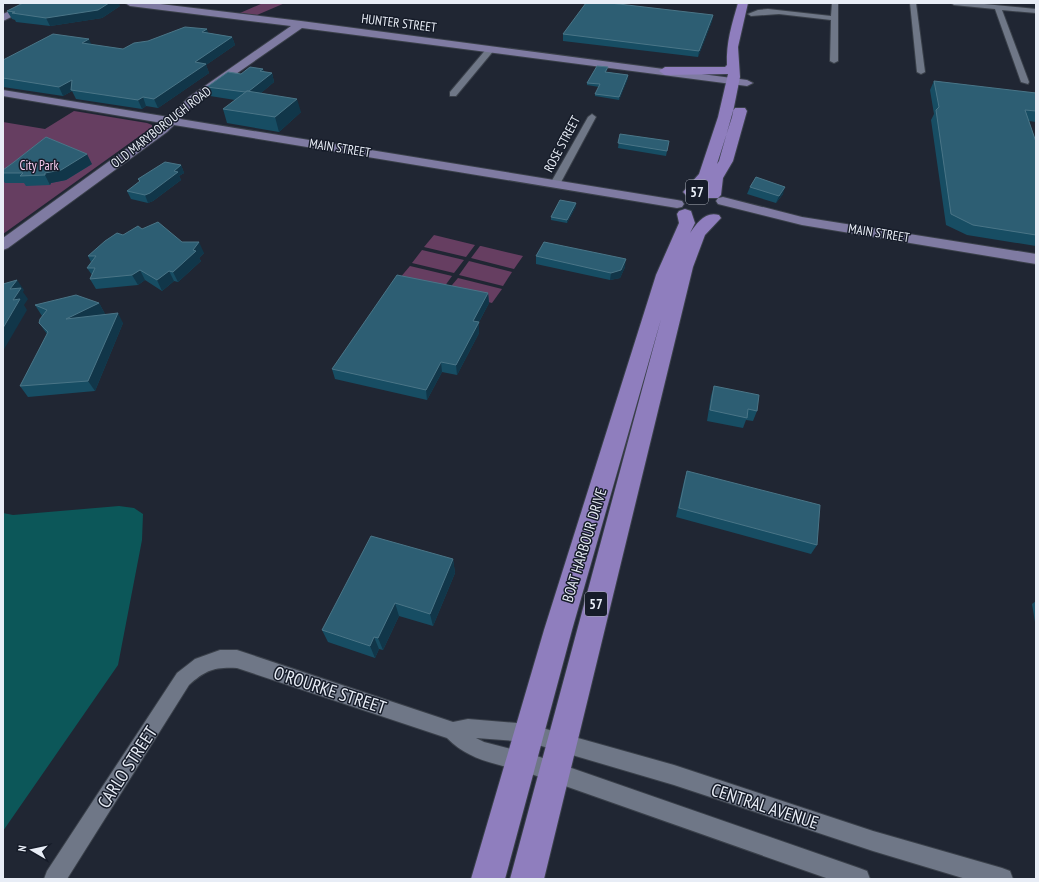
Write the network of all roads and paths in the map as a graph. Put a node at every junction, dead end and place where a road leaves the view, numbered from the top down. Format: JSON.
{"nodes":[{"id":1,"x":35,"y":3,"type":"edge"},
{"id":2,"x":130,"y":3,"type":"edge"},
{"id":3,"x":736,"y":3,"type":"edge"},
{"id":4,"x":835,"y":3,"type":"edge"},
{"id":5,"x":913,"y":3,"type":"edge"},
{"id":6,"x":954,"y":3,"type":"edge"},
{"id":7,"x":998,"y":8,"type":"junction"},
{"id":8,"x":748,"y":9,"type":"edge"},
{"id":9,"x":1036,"y":11,"type":"edge"},
{"id":10,"x":3,"y":18,"type":"edge"},
{"id":11,"x":834,"y":18,"type":"junction"},
{"id":12,"x":300,"y":24,"type":"junction"},
{"id":13,"x":744,"y":46,"type":"dead end"},
{"id":14,"x":491,"y":49,"type":"junction"},
{"id":15,"x":834,"y":61,"type":"dead end"},
{"id":16,"x":734,"y":64,"type":"junction"},
{"id":17,"x":666,"y":71,"type":"junction"},
{"id":18,"x":921,"y":72,"type":"dead end"},
{"id":19,"x":742,"y":79,"type":"junction"},
{"id":20,"x":1026,"y":82,"type":"dead end"},
{"id":21,"x":3,"y":93,"type":"edge"},
{"id":22,"x":453,"y":94,"type":"dead end"},
{"id":23,"x":592,"y":117,"type":"dead end"},
{"id":24,"x":171,"y":121,"type":"junction"},
{"id":25,"x":555,"y":184,"type":"junction"},
{"id":26,"x":691,"y":192,"type":"junction"},
{"id":27,"x":718,"y":207,"type":"junction"},
{"id":28,"x":681,"y":209,"type":"junction"},
{"id":29,"x":3,"y":245,"type":"edge"},
{"id":30,"x":1036,"y":259,"type":"edge"},
{"id":31,"x":1036,"y":268,"type":"edge"},
{"id":32,"x":640,"y":436,"type":"junction"},
{"id":33,"x":595,"y":508,"type":"junction"},
{"id":34,"x":206,"y":662,"type":"joint"},
{"id":35,"x":453,"y":731,"type":"junction"},
{"id":36,"x":524,"y":747,"type":"junction"},
{"id":37,"x":558,"y":757,"type":"junction"},
{"id":38,"x":55,"y":879,"type":"edge"},
{"id":39,"x":488,"y":879,"type":"edge"},
{"id":40,"x":527,"y":879,"type":"edge"},
{"id":41,"x":859,"y":879,"type":"edge"},
{"id":42,"x":1002,"y":879,"type":"edge"}],
"edges":[{"from":1,"to":10,"type":"street"},
{"from":2,"to":12,"type":"street","name":"HUNTER STREET"},
{"from":3,"to":8,"type":"main road"},
{"from":4,"to":11,"type":"street"},
{"from":5,"to":18,"type":"street"},
{"from":6,"to":7,"type":"street"},
{"from":7,"to":9,"type":"street"},
{"from":7,"to":20,"type":"street"},
{"from":8,"to":11,"type":"street"},
{"from":8,"to":13,"type":"main road"},
{"from":8,"to":16,"type":"main road","number":"57"},
{"from":11,"to":15,"type":"street"},
{"from":12,"to":14,"type":"street","name":"HUNTER STREET"},
{"from":12,"to":24,"type":"street","name":"OLD MARYBOROUGH ROAD"},
{"from":14,"to":17,"type":"street","name":"HUNTER STREET"},
{"from":14,"to":22,"type":"street"},
{"from":16,"to":17,"type":"main road"},
{"from":16,"to":19,"type":"main road","number":"57"},
{"from":17,"to":19,"type":"street","name":"HUNTER STREET"},
{"from":19,"to":26,"type":"main road","number":"57"},
{"from":19,"to":27,"type":"main road","number":"57"},
{"from":21,"to":24,"type":"street","name":"MAIN STREET"},
{"from":23,"to":25,"type":"street","name":"ROSE STREET"},
{"from":24,"to":25,"type":"street","name":"MAIN STREET"},
{"from":24,"to":29,"type":"street","name":"OLD MARYBOROUGH ROAD"},
{"from":25,"to":28,"type":"street","name":"MAIN STREET"},
{"from":26,"to":27,"type":"main road","number":"57"},
{"from":26,"to":28,"type":"main road","number":"57"},
{"from":27,"to":28,"type":"main road","number":"57"},
{"from":27,"to":30,"type":"street","name":"MAIN STREET"},
{"from":27,"to":31,"type":"street","name":"MAIN STREET"},
{"from":27,"to":32,"type":"main road","name":"BOAT HARBOUR DRIVE","number":"57"},
{"from":28,"to":33,"type":"main road","name":"BOAT HARBOUR DRIVE","number":"57"},
{"from":32,"to":33,"type":"main road"},
{"from":32,"to":37,"type":"main road","name":"BOAT HARBOUR DRIVE","number":"57"},
{"from":33,"to":36,"type":"main road","name":"BOAT HARBOUR DRIVE","number":"57"},
{"from":34,"to":35,"type":"street","name":"O'ROURKE STREET"},
{"from":34,"to":38,"type":"street","name":"CARLO STREET"},
{"from":35,"to":36,"type":"street","name":"O'ROURKE STREET"},
{"from":35,"to":36,"type":"street","name":"O'ROURKE STREET"},
{"from":36,"to":37,"type":"street","name":"CENTRAL AVENUE"},
{"from":36,"to":37,"type":"street","name":"CENTRAL AVENUE"},
{"from":36,"to":39,"type":"main road","name":"BOAT HARBOUR DRIVE","number":"57"},
{"from":37,"to":40,"type":"main road","name":"BOAT HARBOUR DRIVE","number":"57"},
{"from":37,"to":41,"type":"street","name":"CENTRAL AVENUE"},
{"from":37,"to":42,"type":"street","name":"CENTRAL AVENUE"}]}
